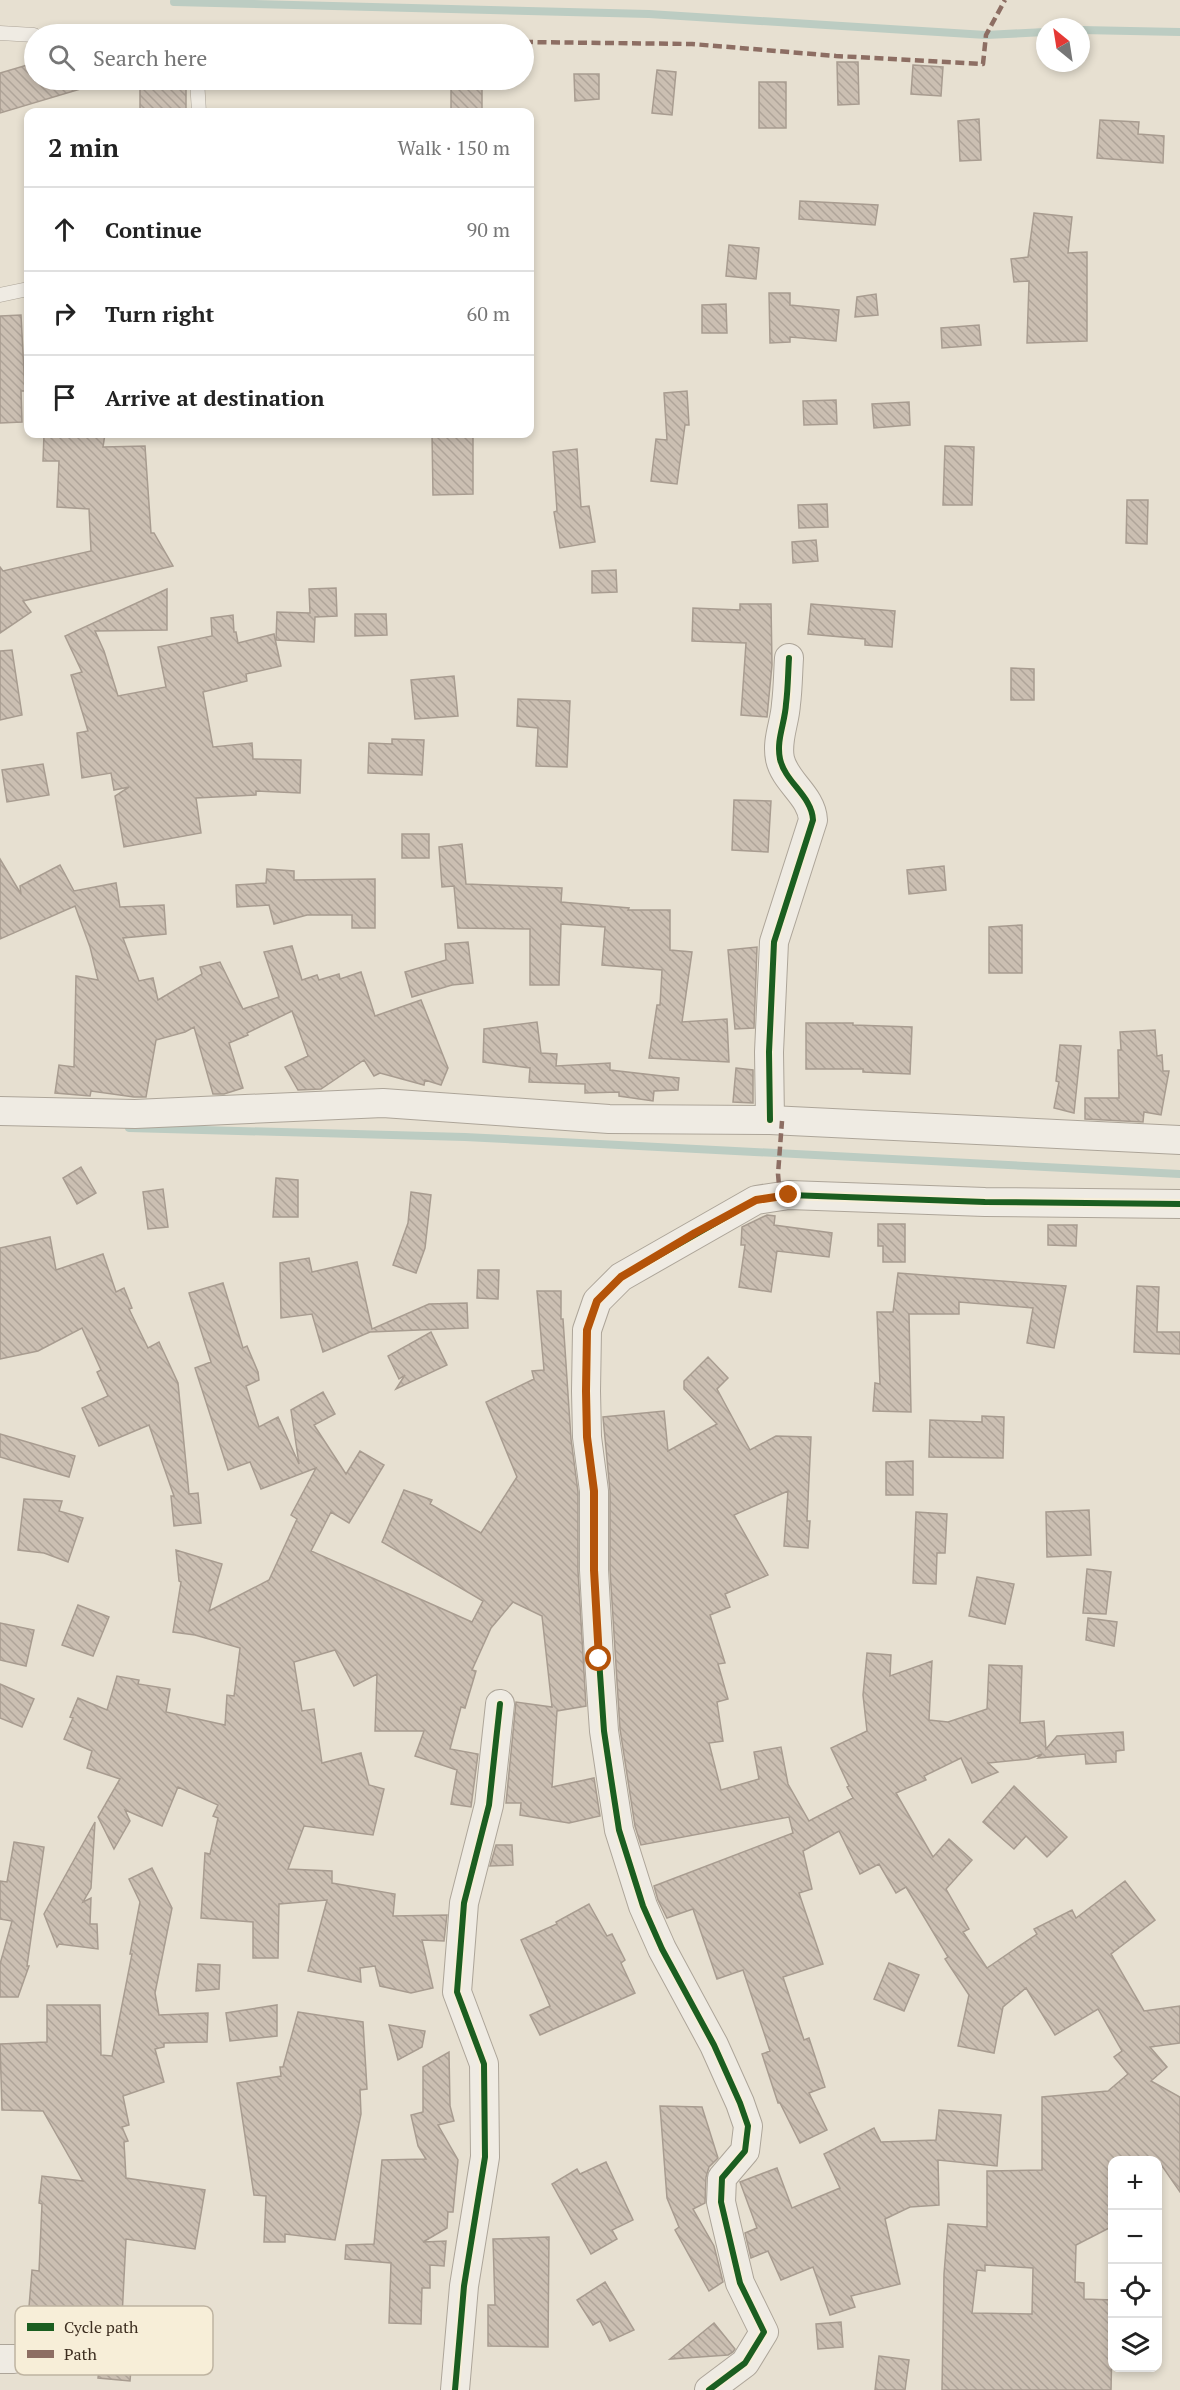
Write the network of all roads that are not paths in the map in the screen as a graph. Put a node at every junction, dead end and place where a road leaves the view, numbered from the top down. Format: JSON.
{"nodes":[{"id":1,"x":0,"y":33,"type":"edge"},
{"id":2,"x":24,"y":34,"type":"edge"},
{"id":3,"x":198,"y":90,"type":"edge"},
{"id":4,"x":199,"y":108,"type":"edge"},
{"id":5,"x":24,"y":291,"type":"edge"},
{"id":6,"x":0,"y":295,"type":"edge"},
{"id":7,"x":789,"y":658,"type":"dead end"},
{"id":8,"x":0,"y":1111,"type":"edge"},
{"id":9,"x":770,"y":1120,"type":"junction"},
{"id":10,"x":1180,"y":1140,"type":"edge"},
{"id":11,"x":1180,"y":1204,"type":"edge"},
{"id":12,"x":500,"y":1704,"type":"dead end"},
{"id":13,"x":455,"y":2390,"type":"edge"},
{"id":14,"x":709,"y":2390,"type":"edge"}],
"edges":[{"from":1,"to":2,"type":"lane"},
{"from":3,"to":4,"type":"lane"},
{"from":5,"to":6,"type":"lane"},
{"from":7,"to":9,"type":"street"},
{"from":8,"to":9,"type":"street"},
{"from":9,"to":10,"type":"street"},
{"from":11,"to":14,"type":"street"},
{"from":12,"to":13,"type":"street"}]}
